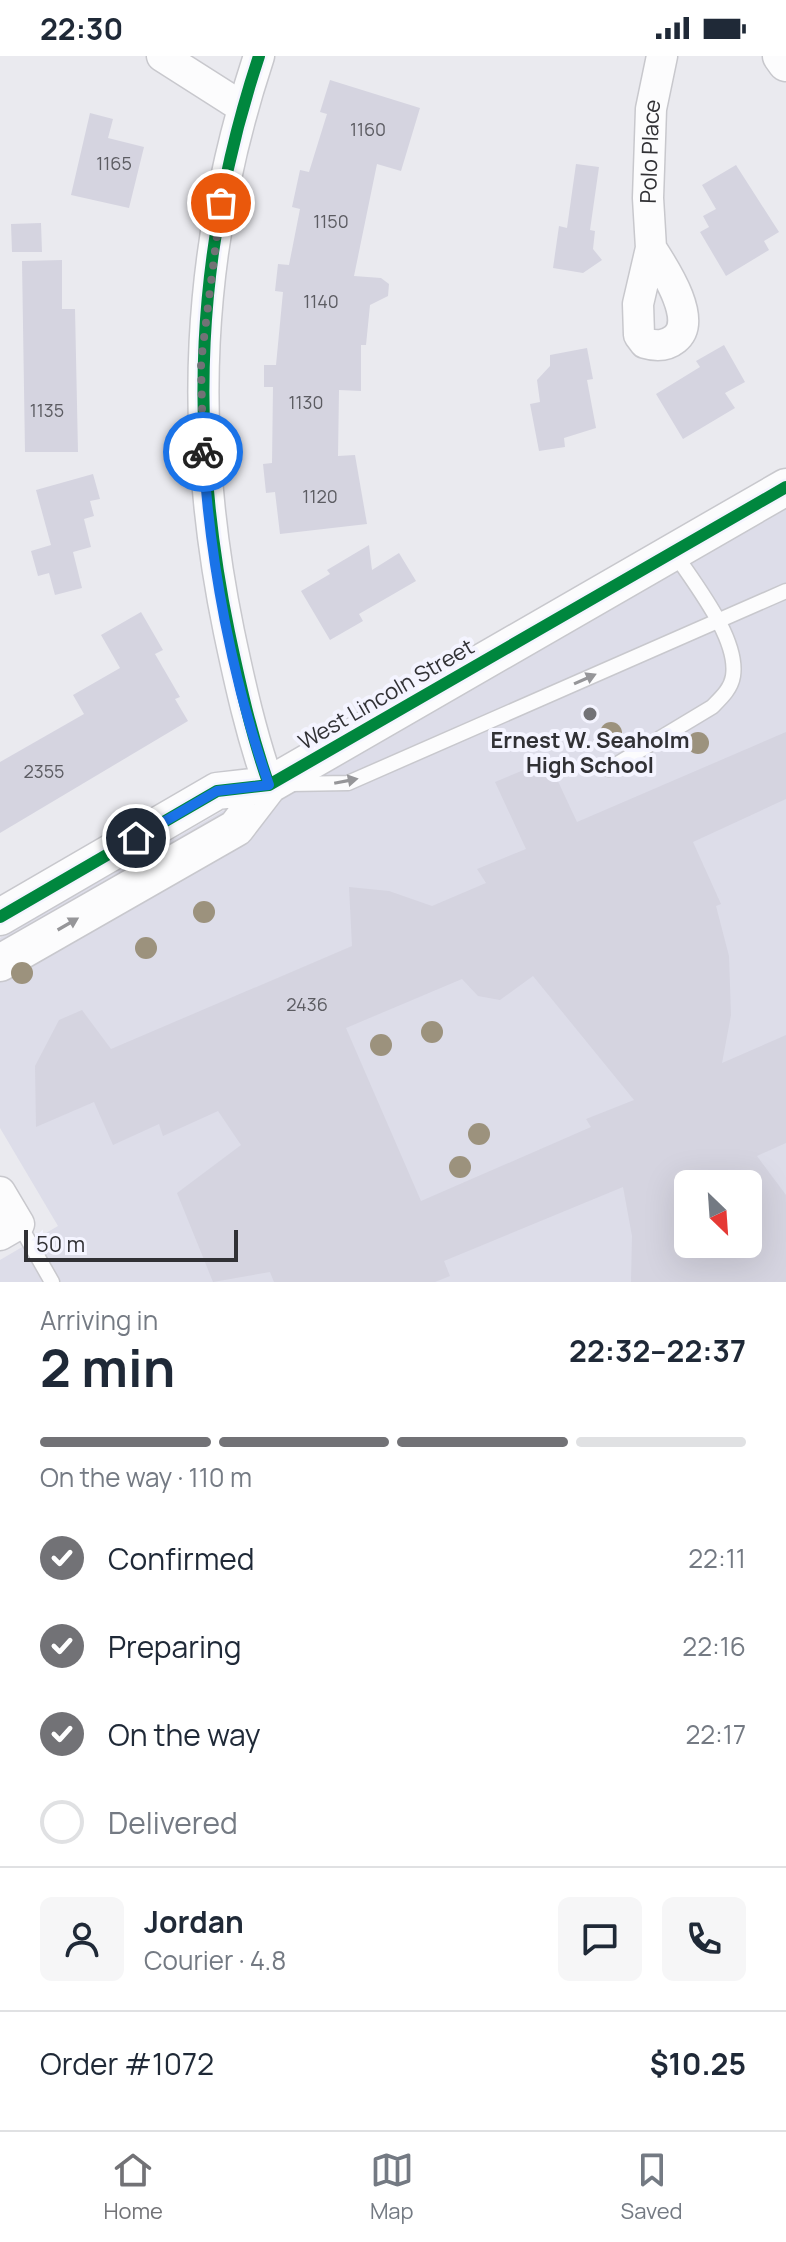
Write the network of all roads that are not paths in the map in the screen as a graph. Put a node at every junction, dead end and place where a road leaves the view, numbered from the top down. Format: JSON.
{"nodes":[{"id":1,"x":162,"y":56,"type":"edge"},
{"id":2,"x":259,"y":56,"type":"edge"},
{"id":3,"x":662,"y":56,"type":"edge"},
{"id":4,"x":781,"y":56,"type":"edge"},
{"id":5,"x":786,"y":63,"type":"edge"},
{"id":6,"x":242,"y":107,"type":"junction"},
{"id":7,"x":651,"y":248,"type":"dead end"},
{"id":8,"x":786,"y":487,"type":"edge"},
{"id":9,"x":673,"y":551,"type":"junction"},
{"id":10,"x":786,"y":591,"type":"edge"},
{"id":11,"x":718,"y":621,"type":"junction"},
{"id":12,"x":609,"y":769,"type":"dead end"},
{"id":13,"x":269,"y":785,"type":"junction"},
{"id":14,"x":0,"y":917,"type":"edge"},
{"id":15,"x":0,"y":963,"type":"edge"},
{"id":16,"x":0,"y":1192,"type":"edge"},
{"id":17,"x":10,"y":1229,"type":"edge"},
{"id":18,"x":52,"y":1282,"type":"edge"}],
"edges":[{"from":1,"to":6,"type":"street"},
{"from":2,"to":6,"type":"street"},
{"from":3,"to":7,"type":"street","name":"Polo Place"},
{"from":4,"to":5,"type":"street"},
{"from":6,"to":13,"type":"street"},
{"from":8,"to":9,"type":"street","name":"West Lincoln Street"},
{"from":9,"to":11,"type":"lane"},
{"from":9,"to":13,"type":"street","name":"West Lincoln Street"},
{"from":10,"to":11,"type":"lane"},
{"from":11,"to":12,"type":"lane"},
{"from":13,"to":11,"type":"lane","one_way":true},
{"from":13,"to":14,"type":"street","name":"West Lincoln Street"},
{"from":15,"to":13,"type":"street","name":"West Lincoln Street","one_way":true},
{"from":16,"to":17,"type":"street"},
{"from":17,"to":18,"type":"lane"}]}
